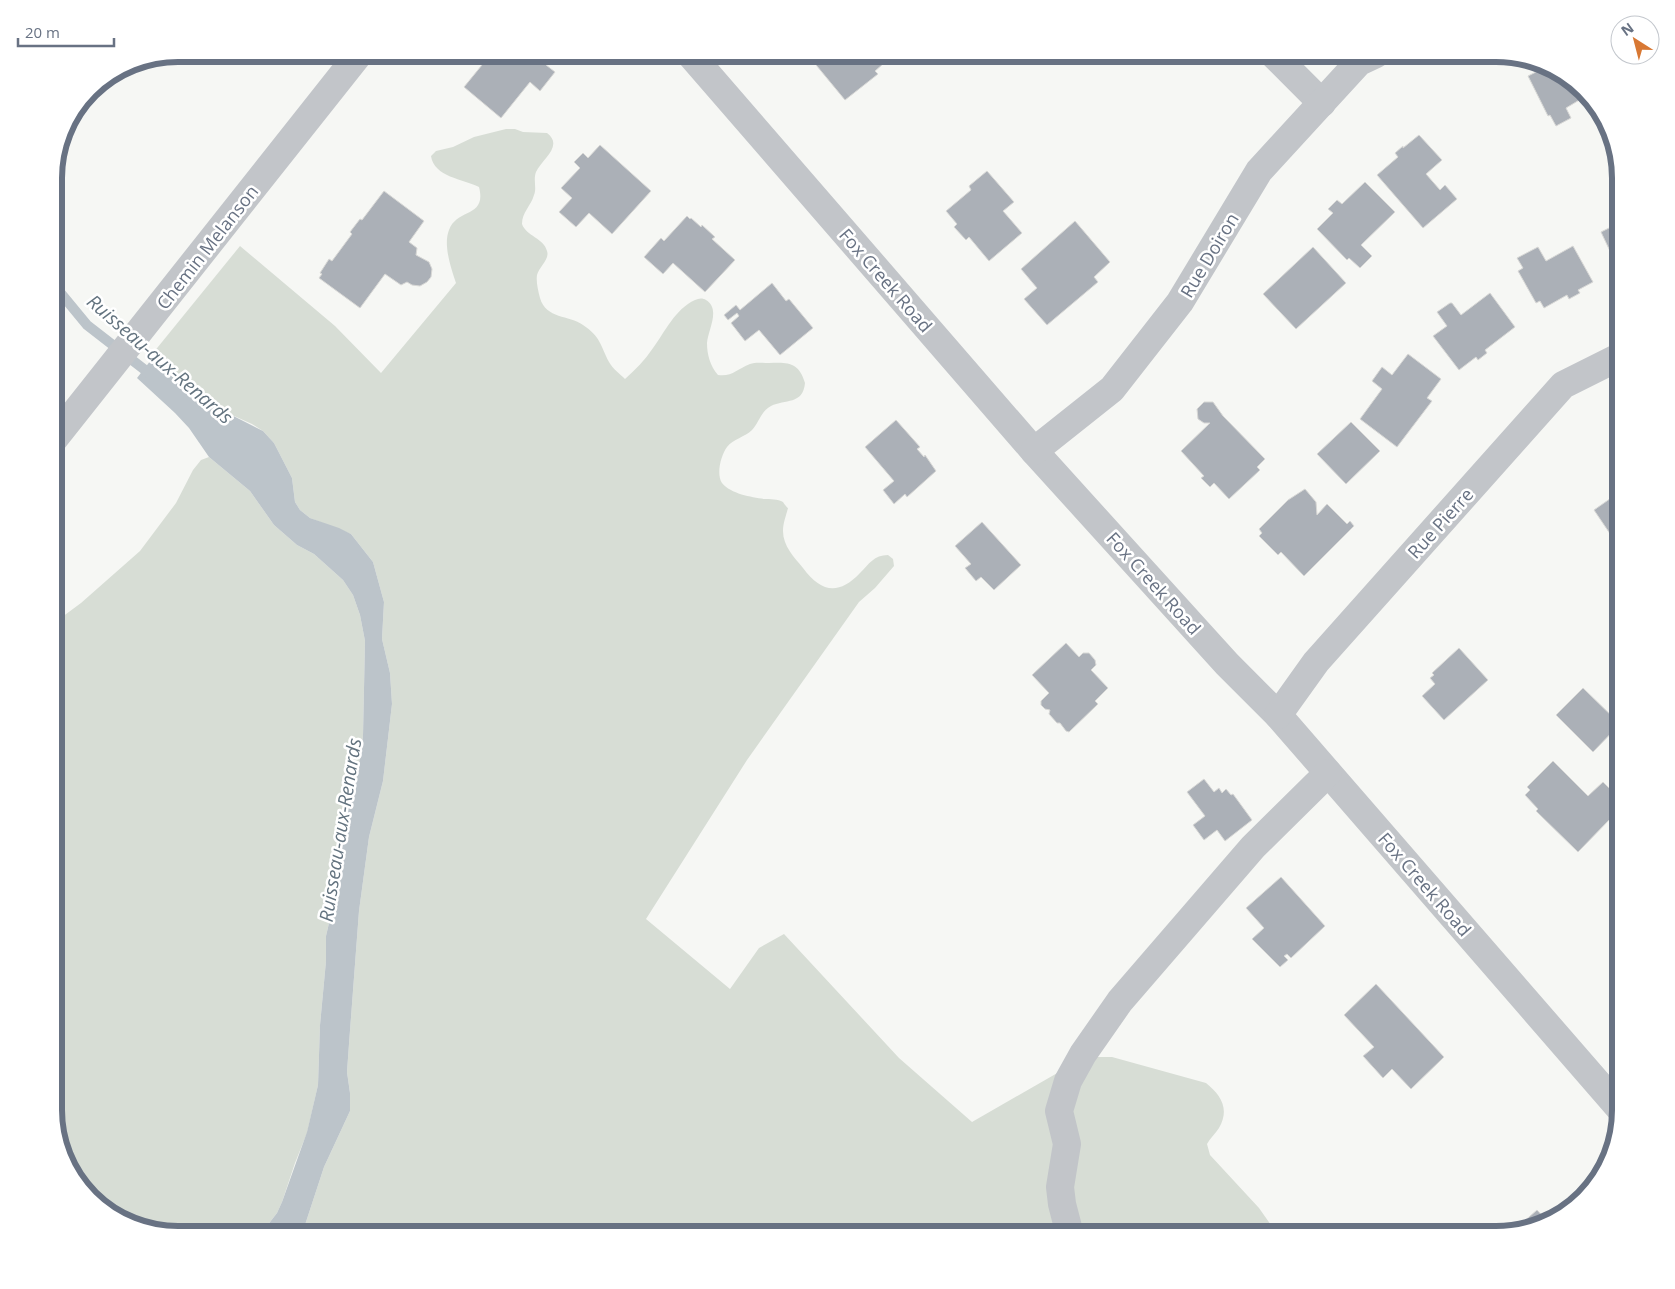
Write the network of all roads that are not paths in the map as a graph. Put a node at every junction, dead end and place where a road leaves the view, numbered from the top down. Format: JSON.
{"nodes":[{"id":1,"x":353,"y":62,"type":"edge"},
{"id":2,"x":697,"y":62,"type":"edge"},
{"id":3,"x":1281,"y":62,"type":"edge"},
{"id":4,"x":1359,"y":62,"type":"edge"},
{"id":5,"x":1322,"y":103,"type":"junction"},
{"id":6,"x":1613,"y":360,"type":"edge"},
{"id":7,"x":63,"y":428,"type":"edge"},
{"id":8,"x":1034,"y":451,"type":"junction"},
{"id":9,"x":1278,"y":715,"type":"junction"},
{"id":10,"x":1328,"y":773,"type":"junction"},
{"id":11,"x":1613,"y":1101,"type":"edge"},
{"id":12,"x":1068,"y":1226,"type":"edge"}],
"edges":[{"from":1,"to":7,"type":"street","name":"Chemin Melanson"},
{"from":2,"to":8,"type":"street","name":"Fox Creek Road"},
{"from":3,"to":5,"type":"street"},
{"from":4,"to":5,"type":"street","name":"Rue Doiron"},
{"from":5,"to":8,"type":"street","name":"Rue Doiron"},
{"from":6,"to":9,"type":"street","name":"Rue Pierre"},
{"from":8,"to":9,"type":"street","name":"Fox Creek Road"},
{"from":9,"to":10,"type":"street","name":"Fox Creek Road"},
{"from":10,"to":11,"type":"street","name":"Fox Creek Road"},
{"from":10,"to":12,"type":"street"}]}
